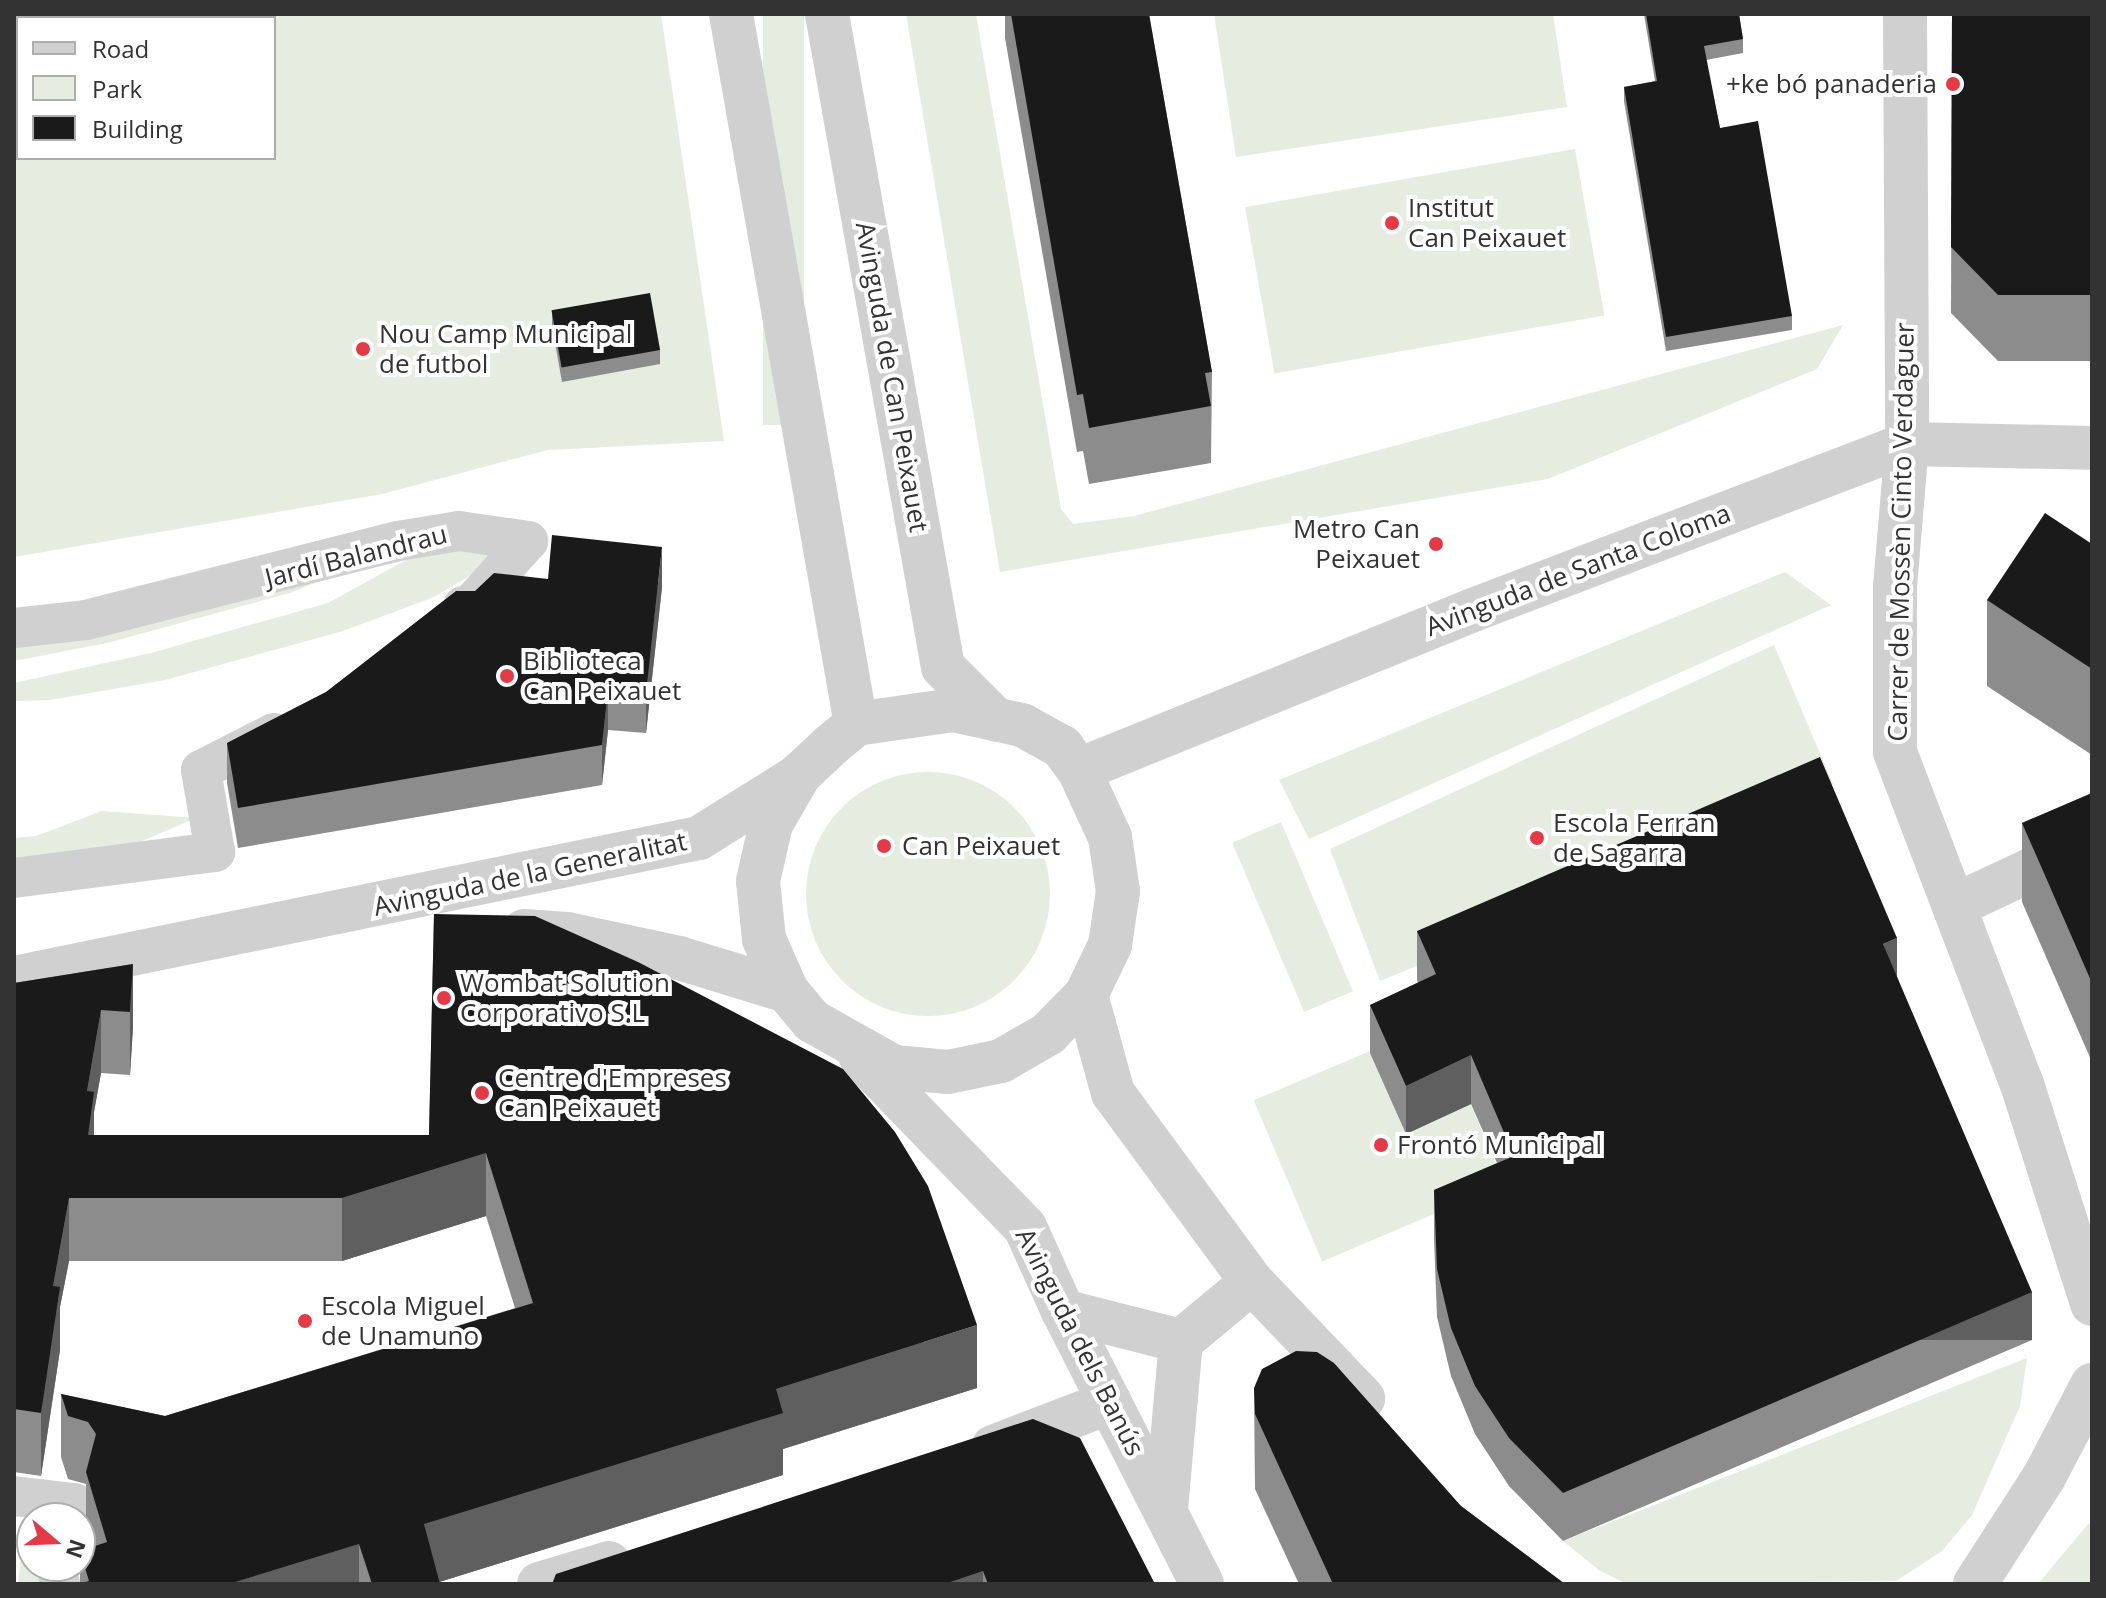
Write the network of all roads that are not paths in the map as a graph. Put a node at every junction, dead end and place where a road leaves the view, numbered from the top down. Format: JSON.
{"nodes":[{"id":1,"x":731,"y":14,"type":"edge"},
{"id":2,"x":827,"y":14,"type":"edge"},
{"id":3,"x":1905,"y":14,"type":"edge"},
{"id":4,"x":1907,"y":444,"type":"junction"},
{"id":5,"x":2092,"y":448,"type":"edge"},
{"id":6,"x":434,"y":618,"type":"edge"},
{"id":7,"x":14,"y":628,"type":"edge"},
{"id":8,"x":312,"y":714,"type":"edge"},
{"id":9,"x":995,"y":719,"type":"junction"},
{"id":10,"x":856,"y":724,"type":"junction"},
{"id":11,"x":1079,"y":770,"type":"junction"},
{"id":12,"x":800,"y":774,"type":"junction"},
{"id":13,"x":2092,"y":841,"type":"edge"},
{"id":14,"x":14,"y":878,"type":"edge"},
{"id":15,"x":1954,"y":906,"type":"junction"},
{"id":16,"x":338,"y":915,"type":"junction"},
{"id":17,"x":14,"y":978,"type":"edge"},
{"id":18,"x":787,"y":991,"type":"junction"},
{"id":19,"x":1086,"y":995,"type":"junction"},
{"id":20,"x":848,"y":1045,"type":"junction"},
{"id":21,"x":1252,"y":1282,"type":"junction"},
{"id":22,"x":2092,"y":1304,"type":"edge"},
{"id":23,"x":1063,"y":1311,"type":"junction"},
{"id":24,"x":1181,"y":1341,"type":"junction"},
{"id":25,"x":2092,"y":1385,"type":"edge"},
{"id":26,"x":1110,"y":1402,"type":"junction"},
{"id":27,"x":1389,"y":1426,"type":"edge"},
{"id":28,"x":952,"y":1460,"type":"edge"},
{"id":29,"x":14,"y":1496,"type":"edge"},
{"id":30,"x":65,"y":1502,"type":"edge"},
{"id":31,"x":1166,"y":1509,"type":"junction"},
{"id":32,"x":647,"y":1551,"type":"edge"},
{"id":33,"x":539,"y":1584,"type":"edge"},
{"id":34,"x":1202,"y":1584,"type":"edge"},
{"id":35,"x":1975,"y":1584,"type":"edge"}],
"edges":[{"from":1,"to":10,"type":"street"},
{"from":2,"to":9,"type":"street","name":"Avinguda de Can Peixauet"},
{"from":3,"to":4,"type":"street","name":"Carrer de Mossèn Cinto Verdaguer"},
{"from":4,"to":5,"type":"street","name":"Avinguda de Santa Coloma"},
{"from":4,"to":11,"type":"street","name":"Avinguda de Santa Coloma"},
{"from":4,"to":15,"type":"street","name":"Carrer de Mossèn Cinto Verdaguer"},
{"from":6,"to":7,"type":"street","name":"Jardí Balandrau"},
{"from":8,"to":14,"type":"street"},
{"from":9,"to":10,"type":"street"},
{"from":9,"to":11,"type":"street"},
{"from":10,"to":12,"type":"street"},
{"from":11,"to":19,"type":"street"},
{"from":12,"to":16,"type":"street","name":"Avinguda de la Generalitat"},
{"from":12,"to":18,"type":"street"},
{"from":13,"to":15,"type":"street"},
{"from":15,"to":22,"type":"street","name":"Carrer de Mossèn Cinto Verdaguer"},
{"from":16,"to":17,"type":"street","name":"Avinguda de la Generalitat"},
{"from":16,"to":18,"type":"street","name":"Avinguda de la Generalitat"},
{"from":18,"to":20,"type":"street"},
{"from":19,"to":20,"type":"street"},
{"from":19,"to":21,"type":"street"},
{"from":20,"to":23,"type":"street","name":"Avinguda dels Banús"},
{"from":21,"to":24,"type":"street"},
{"from":21,"to":27,"type":"street"},
{"from":23,"to":24,"type":"street"},
{"from":23,"to":26,"type":"street","name":"Avinguda dels Banús"},
{"from":24,"to":31,"type":"street","name":"Avinguda dels Banús"},
{"from":25,"to":35,"type":"street"},
{"from":26,"to":28,"type":"street"},
{"from":26,"to":31,"type":"street","name":"Avinguda dels Banús"},
{"from":29,"to":30,"type":"street"},
{"from":31,"to":34,"type":"street","name":"Avinguda dels Banús"},
{"from":32,"to":33,"type":"street"}]}
